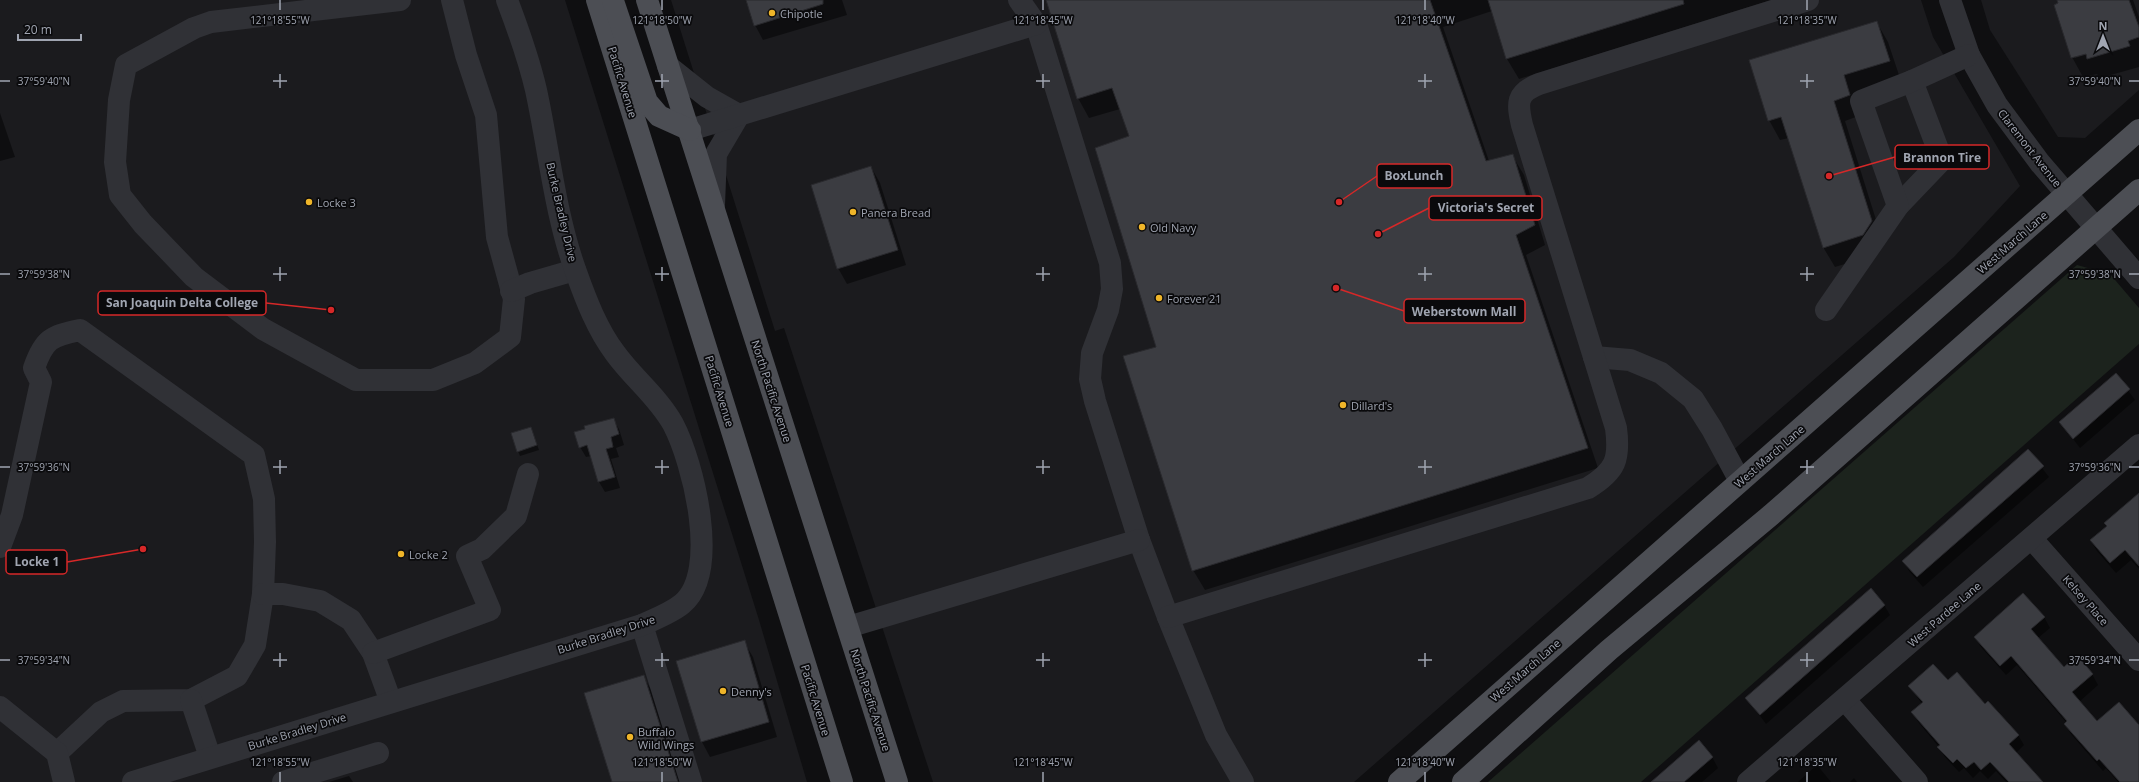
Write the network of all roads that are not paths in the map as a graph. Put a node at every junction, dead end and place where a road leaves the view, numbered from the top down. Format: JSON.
{"nodes":[{"id":1,"x":400,"y":0,"type":"edge"},
{"id":2,"x":452,"y":0,"type":"edge"},
{"id":3,"x":507,"y":0,"type":"edge"},
{"id":4,"x":597,"y":0,"type":"edge"},
{"id":5,"x":613,"y":0,"type":"edge"},
{"id":6,"x":647,"y":0,"type":"edge"},
{"id":7,"x":1019,"y":0,"type":"edge"},
{"id":8,"x":1808,"y":0,"type":"edge"},
{"id":9,"x":1950,"y":0,"type":"edge"},
{"id":10,"x":1036,"y":24,"type":"junction"},
{"id":11,"x":1969,"y":56,"type":"junction"},
{"id":12,"x":668,"y":66,"type":"junction"},
{"id":13,"x":1912,"y":81,"type":"junction"},
{"id":14,"x":739,"y":115,"type":"junction"},
{"id":15,"x":690,"y":130,"type":"junction"},
{"id":16,"x":2139,"y":130,"type":"edge"},
{"id":17,"x":2139,"y":190,"type":"edge"},
{"id":18,"x":2066,"y":194,"type":"junction"},
{"id":19,"x":1898,"y":206,"type":"junction"},
{"id":20,"x":714,"y":207,"type":"junction"},
{"id":21,"x":2095,"y":227,"type":"junction"},
{"id":22,"x":575,"y":270,"type":"junction"},
{"id":23,"x":2139,"y":278,"type":"edge"},
{"id":24,"x":511,"y":291,"type":"junction"},
{"id":25,"x":1826,"y":310,"type":"dead end"},
{"id":26,"x":1594,"y":357,"type":"junction"},
{"id":27,"x":2139,"y":445,"type":"edge"},
{"id":28,"x":528,"y":474,"type":"dead end"},
{"id":29,"x":1740,"y":481,"type":"junction"},
{"id":30,"x":2032,"y":539,"type":"junction"},
{"id":31,"x":1139,"y":540,"type":"junction"},
{"id":32,"x":0,"y":547,"type":"edge"},
{"id":33,"x":263,"y":594,"type":"junction"},
{"id":34,"x":1168,"y":617,"type":"junction"},
{"id":35,"x":642,"y":624,"type":"junction"},
{"id":36,"x":848,"y":627,"type":"junction"},
{"id":37,"x":373,"y":653,"type":"junction"},
{"id":38,"x":2139,"y":660,"type":"edge"},
{"id":39,"x":191,"y":700,"type":"junction"},
{"id":40,"x":1845,"y":700,"type":"junction"},
{"id":41,"x":391,"y":702,"type":"junction"},
{"id":42,"x":0,"y":707,"type":"edge"},
{"id":43,"x":57,"y":753,"type":"junction"},
{"id":44,"x":378,"y":753,"type":"dead end"},
{"id":45,"x":210,"y":757,"type":"junction"},
{"id":46,"x":64,"y":782,"type":"edge"},
{"id":47,"x":134,"y":782,"type":"edge"},
{"id":48,"x":283,"y":782,"type":"edge"},
{"id":49,"x":691,"y":782,"type":"edge"},
{"id":50,"x":842,"y":782,"type":"edge"},
{"id":51,"x":897,"y":782,"type":"edge"},
{"id":52,"x":1244,"y":782,"type":"edge"},
{"id":53,"x":1399,"y":782,"type":"edge"},
{"id":54,"x":1463,"y":782,"type":"edge"},
{"id":55,"x":1748,"y":782,"type":"edge"},
{"id":56,"x":1917,"y":782,"type":"edge"}],
"edges":[{"from":1,"to":24,"type":"street"},
{"from":2,"to":24,"type":"street"},
{"from":3,"to":22,"type":"street","name":"Burke Bradley Drive"},
{"from":4,"to":50,"type":"main road","name":"Pacific Avenue"},
{"from":5,"to":15,"type":"main road"},
{"from":6,"to":12,"type":"main road","name":"North Pacific Avenue"},
{"from":7,"to":10,"type":"street"},
{"from":8,"to":26,"type":"street"},
{"from":9,"to":11,"type":"street","name":"Claremont Avenue"},
{"from":10,"to":14,"type":"street"},
{"from":10,"to":31,"type":"street"},
{"from":11,"to":13,"type":"street"},
{"from":11,"to":18,"type":"street","name":"Claremont Avenue"},
{"from":12,"to":14,"type":"street"},
{"from":12,"to":15,"type":"main road","name":"North Pacific Avenue"},
{"from":13,"to":19,"type":"street"},
{"from":13,"to":19,"type":"street"},
{"from":14,"to":15,"type":"street"},
{"from":14,"to":20,"type":"street"},
{"from":15,"to":20,"type":"main road","name":"North Pacific Avenue"},
{"from":16,"to":18,"type":"main road","name":"West March Lane"},
{"from":17,"to":21,"type":"main road"},
{"from":18,"to":21,"type":"street","name":"Claremont Avenue"},
{"from":18,"to":29,"type":"main road","name":"West March Lane"},
{"from":19,"to":25,"type":"street"},
{"from":20,"to":36,"type":"main road","name":"North Pacific Avenue"},
{"from":21,"to":23,"type":"street","name":"Claremont Avenue"},
{"from":21,"to":54,"type":"main road"},
{"from":22,"to":24,"type":"street"},
{"from":22,"to":35,"type":"street","name":"Burke Bradley Drive"},
{"from":26,"to":29,"type":"street"},
{"from":26,"to":34,"type":"street"},
{"from":27,"to":30,"type":"street","name":"West Pardee Lane"},
{"from":28,"to":37,"type":"street"},
{"from":29,"to":53,"type":"main road","name":"West March Lane"},
{"from":30,"to":38,"type":"street","name":"Kelsey Place"},
{"from":30,"to":40,"type":"street","name":"West Pardee Lane"},
{"from":31,"to":34,"type":"street"},
{"from":31,"to":36,"type":"street"},
{"from":32,"to":33,"type":"street"},
{"from":33,"to":37,"type":"street"},
{"from":33,"to":39,"type":"street"},
{"from":34,"to":52,"type":"street"},
{"from":35,"to":41,"type":"street","name":"Burke Bradley Drive"},
{"from":35,"to":49,"type":"street"},
{"from":36,"to":51,"type":"main road","name":"North Pacific Avenue"},
{"from":37,"to":41,"type":"street"},
{"from":39,"to":43,"type":"street"},
{"from":39,"to":45,"type":"street"},
{"from":40,"to":55,"type":"street","name":"West Pardee Lane"},
{"from":40,"to":56,"type":"street"},
{"from":41,"to":45,"type":"street","name":"Burke Bradley Drive"},
{"from":42,"to":43,"type":"street"},
{"from":43,"to":46,"type":"street"},
{"from":44,"to":48,"type":"street"},
{"from":45,"to":47,"type":"street","name":"Burke Bradley Drive"}]}
